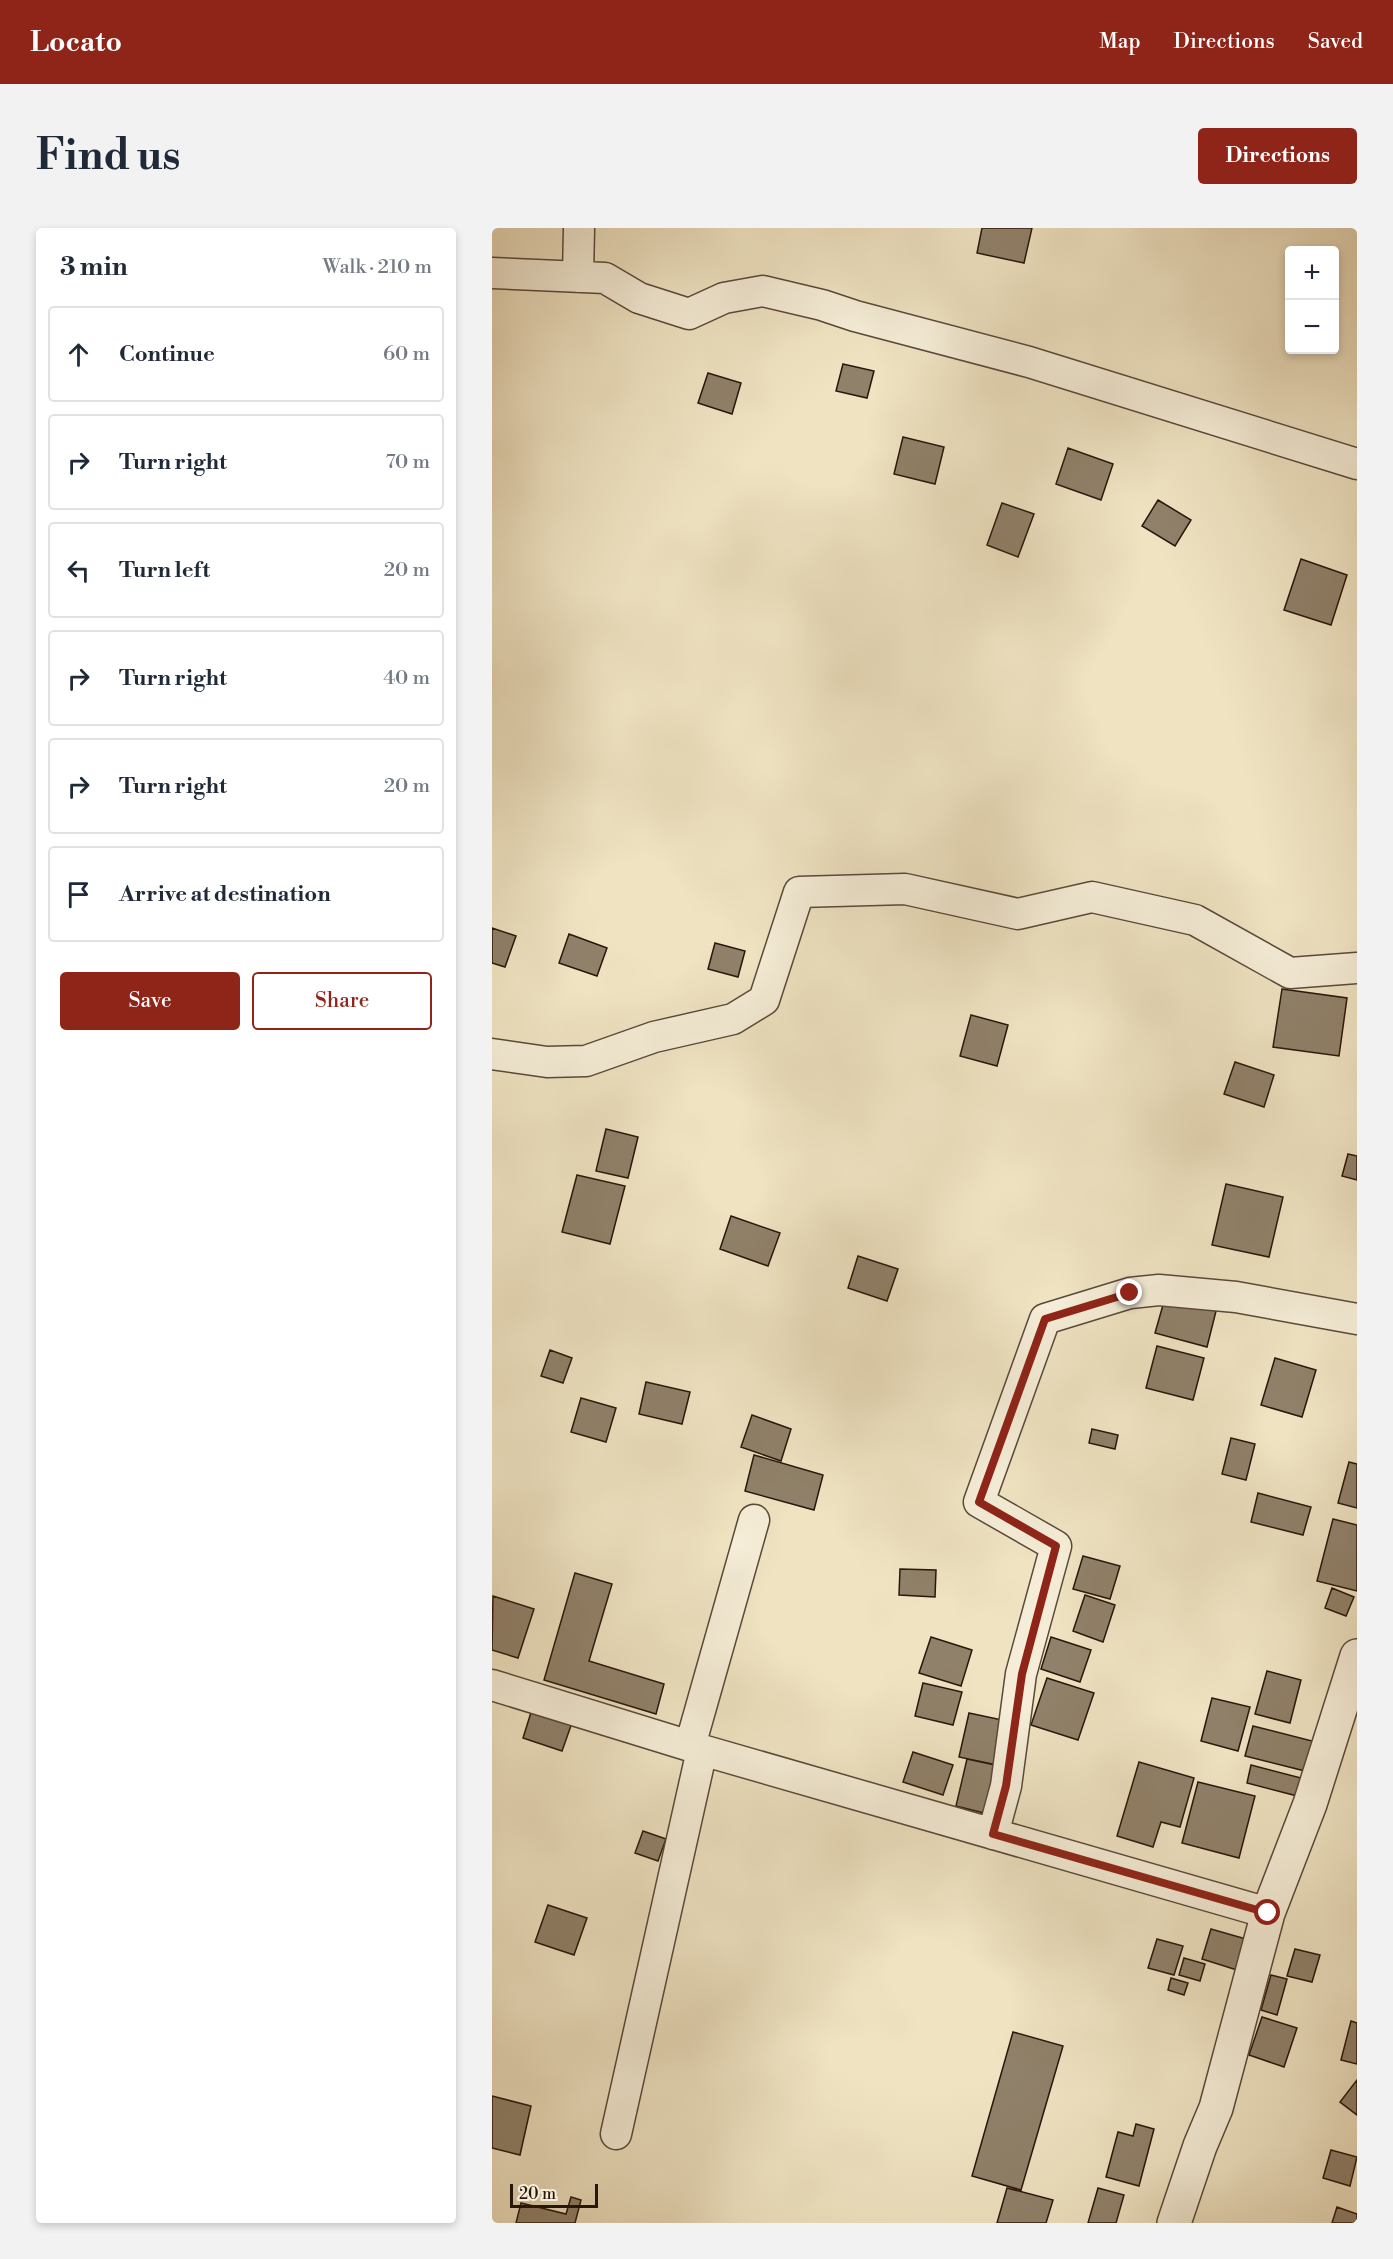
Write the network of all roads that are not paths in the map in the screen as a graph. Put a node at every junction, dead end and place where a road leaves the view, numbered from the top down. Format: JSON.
{"nodes":[{"id":1,"x":579,"y":228,"type":"edge"},
{"id":2,"x":492,"y":273,"type":"edge"},
{"id":3,"x":578,"y":277,"type":"junction"},
{"id":4,"x":1357,"y":464,"type":"edge"},
{"id":5,"x":1357,"y":968,"type":"edge"},
{"id":6,"x":492,"y":1054,"type":"edge"},
{"id":7,"x":1357,"y":1319,"type":"edge"},
{"id":8,"x":754,"y":1520,"type":"dead end"},
{"id":9,"x":1356,"y":1659,"type":"edge"},
{"id":10,"x":492,"y":1685,"type":"edge"},
{"id":11,"x":696,"y":1748,"type":"junction"},
{"id":12,"x":993,"y":1834,"type":"junction"},
{"id":13,"x":1268,"y":1913,"type":"junction"},
{"id":14,"x":616,"y":2134,"type":"dead end"},
{"id":15,"x":1174,"y":2223,"type":"edge"}],
"edges":[{"from":1,"to":3,"type":"street"},
{"from":2,"to":3,"type":"street"},
{"from":3,"to":4,"type":"street"},
{"from":5,"to":6,"type":"street"},
{"from":7,"to":12,"type":"street"},
{"from":8,"to":11,"type":"street"},
{"from":9,"to":13,"type":"street"},
{"from":10,"to":11,"type":"street"},
{"from":11,"to":12,"type":"street"},
{"from":11,"to":14,"type":"street"},
{"from":12,"to":13,"type":"street"},
{"from":13,"to":15,"type":"street"}]}
